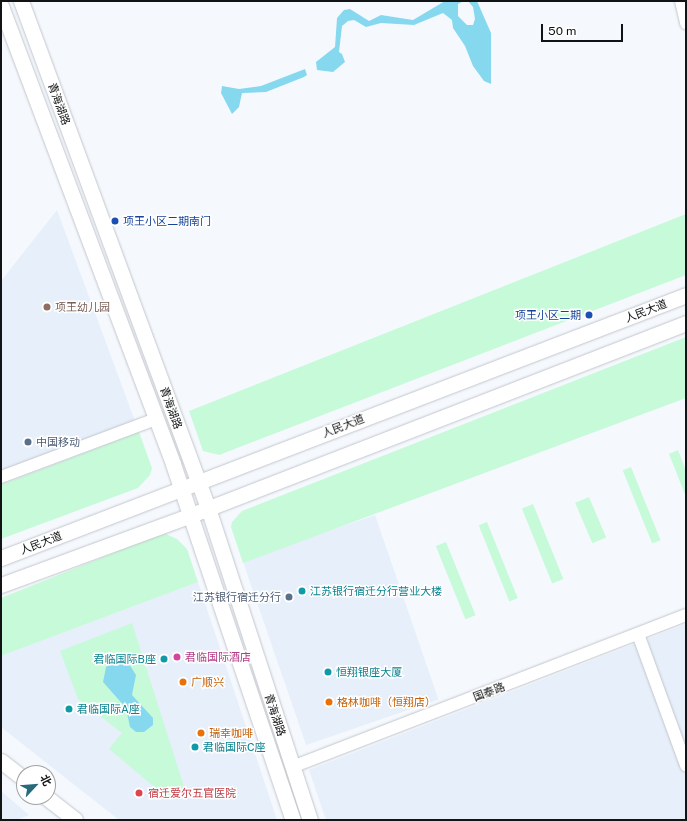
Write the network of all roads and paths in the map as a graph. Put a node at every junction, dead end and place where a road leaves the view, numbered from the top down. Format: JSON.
{"nodes":[{"id":1,"x":21,"y":1,"type":"edge"},
{"id":2,"x":681,"y":1,"type":"edge"},
{"id":3,"x":1,"y":6,"type":"edge"},
{"id":4,"x":686,"y":23,"type":"edge"},
{"id":5,"x":686,"y":295,"type":"edge"},
{"id":6,"x":686,"y":323,"type":"edge"},
{"id":7,"x":156,"y":419,"type":"junction"},
{"id":8,"x":1,"y":477,"type":"edge"},
{"id":9,"x":198,"y":482,"type":"junction"},
{"id":10,"x":182,"y":489,"type":"junction"},
{"id":11,"x":208,"y":508,"type":"junction"},
{"id":12,"x":191,"y":515,"type":"junction"},
{"id":13,"x":1,"y":558,"type":"edge"},
{"id":14,"x":1,"y":585,"type":"edge"},
{"id":15,"x":686,"y":616,"type":"edge"},
{"id":16,"x":638,"y":634,"type":"junction"},
{"id":17,"x":1,"y":760,"type":"edge"},
{"id":18,"x":686,"y":765,"type":"edge"},
{"id":19,"x":292,"y":767,"type":"junction"},
{"id":20,"x":16,"y":772,"type":"edge"},
{"id":21,"x":56,"y":805,"type":"edge"},
{"id":22,"x":75,"y":820,"type":"edge"},
{"id":23,"x":293,"y":820,"type":"edge"},
{"id":24,"x":310,"y":820,"type":"edge"}],
"edges":[{"from":1,"to":9,"type":"main road","name":"青海湖路"},
{"from":2,"to":4,"type":"street"},
{"from":3,"to":7,"type":"main road","name":"青海湖路"},
{"from":5,"to":9,"type":"main road","name":"人民大道"},
{"from":6,"to":11,"type":"main road"},
{"from":7,"to":8,"type":"street"},
{"from":7,"to":10,"type":"main road","name":"青海湖路"},
{"from":9,"to":10,"type":"main road","name":"人民大道"},
{"from":9,"to":11,"type":"main road","name":"青海湖路"},
{"from":10,"to":12,"type":"main road","name":"青海湖路"},
{"from":10,"to":13,"type":"main road","name":"人民大道"},
{"from":11,"to":12,"type":"main road"},
{"from":11,"to":19,"type":"main road","name":"青海湖路"},
{"from":12,"to":14,"type":"main road"},
{"from":12,"to":23,"type":"main road","name":"青海湖路"},
{"from":15,"to":16,"type":"street","name":"国泰路"},
{"from":16,"to":18,"type":"street"},
{"from":16,"to":19,"type":"street","name":"国泰路"},
{"from":17,"to":20,"type":"main road"},
{"from":19,"to":24,"type":"main road","name":"青海湖路"},
{"from":21,"to":22,"type":"main road"}]}
